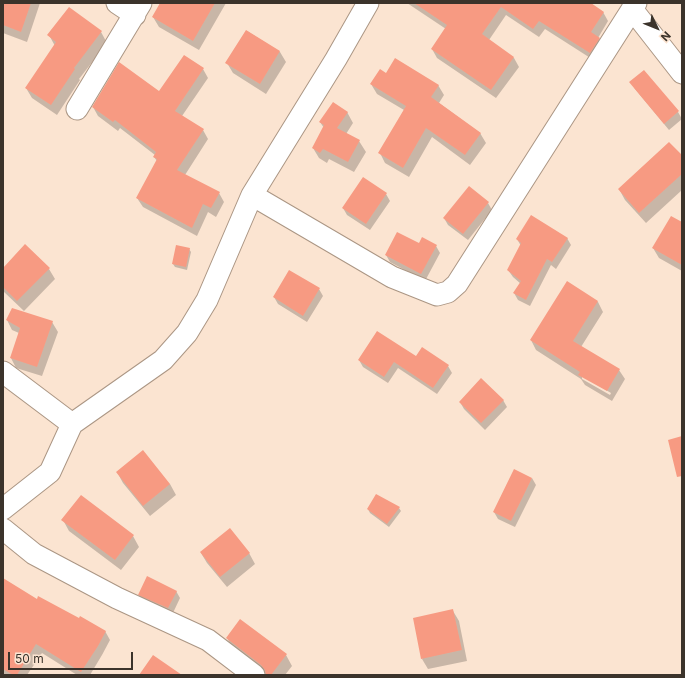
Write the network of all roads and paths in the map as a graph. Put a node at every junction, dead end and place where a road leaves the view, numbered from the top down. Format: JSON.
{"nodes":[{"id":1,"x":117,"y":3,"type":"edge"},
{"id":2,"x":368,"y":3,"type":"edge"},
{"id":3,"x":634,"y":6,"type":"edge"},
{"id":4,"x":138,"y":9,"type":"edge"},
{"id":5,"x":682,"y":73,"type":"edge"},
{"id":6,"x":77,"y":109,"type":"dead end"},
{"id":7,"x":252,"y":195,"type":"junction"},
{"id":8,"x":3,"y":372,"type":"edge"},
{"id":9,"x":72,"y":424,"type":"junction"},
{"id":10,"x":3,"y":510,"type":"edge"},
{"id":11,"x":3,"y":529,"type":"edge"},
{"id":12,"x":254,"y":675,"type":"edge"}],
"edges":[{"from":1,"to":4,"type":"street"},
{"from":2,"to":7,"type":"street"},
{"from":3,"to":5,"type":"street"},
{"from":3,"to":7,"type":"street"},
{"from":4,"to":6,"type":"street"},
{"from":7,"to":9,"type":"street"},
{"from":8,"to":9,"type":"street"},
{"from":9,"to":10,"type":"street"},
{"from":11,"to":12,"type":"street"}]}
